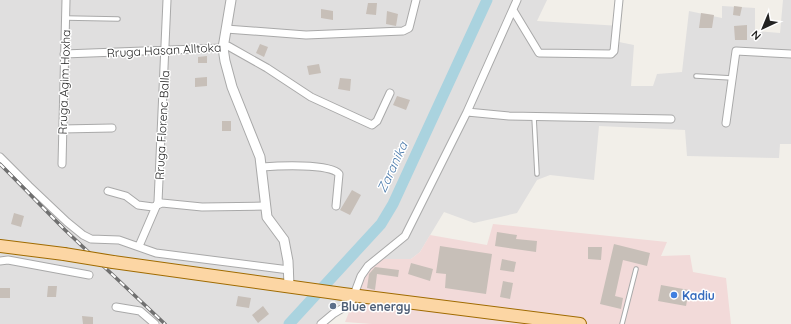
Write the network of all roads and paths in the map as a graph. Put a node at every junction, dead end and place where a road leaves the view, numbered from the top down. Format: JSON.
{"nodes":[{"id":1,"x":66,"y":0,"type":"edge"},
{"id":2,"x":167,"y":0,"type":"edge"},
{"id":3,"x":231,"y":0,"type":"edge"},
{"id":4,"x":416,"y":0,"type":"edge"},
{"id":5,"x":517,"y":0,"type":"edge"},
{"id":6,"x":620,"y":0,"type":"edge"},
{"id":7,"x":512,"y":10,"type":"junction"},
{"id":8,"x":66,"y":18,"type":"junction"},
{"id":9,"x":118,"y":19,"type":"dead end"},
{"id":10,"x":226,"y":29,"type":"junction"},
{"id":11,"x":223,"y":48,"type":"junction"},
{"id":12,"x":165,"y":50,"type":"junction"},
{"id":13,"x":64,"y":54,"type":"junction"},
{"id":14,"x":791,"y":54,"type":"edge"},
{"id":15,"x":696,"y":76,"type":"dead end"},
{"id":16,"x":732,"y":78,"type":"junction"},
{"id":17,"x":390,"y":92,"type":"dead end"},
{"id":18,"x":467,"y":112,"type":"junction"},
{"id":19,"x":534,"y":116,"type":"junction"},
{"id":20,"x":671,"y":118,"type":"dead end"},
{"id":21,"x":726,"y":123,"type":"dead end"},
{"id":22,"x":112,"y":128,"type":"dead end"},
{"id":23,"x":62,"y":129,"type":"junction"},
{"id":24,"x":0,"y":157,"type":"edge"},
{"id":25,"x":62,"y":164,"type":"dead end"},
{"id":26,"x":262,"y":167,"type":"junction"},
{"id":27,"x":537,"y":174,"type":"dead end"},
{"id":28,"x":108,"y":191,"type":"dead end"},
{"id":29,"x":157,"y":206,"type":"junction"},
{"id":30,"x":265,"y":206,"type":"junction"},
{"id":31,"x":336,"y":206,"type":"dead end"},
{"id":32,"x":0,"y":246,"type":"edge"},
{"id":33,"x":139,"y":246,"type":"junction"},
{"id":34,"x":0,"y":261,"type":"edge"},
{"id":35,"x":636,"y":269,"type":"dead end"},
{"id":36,"x":289,"y":270,"type":"junction"},
{"id":37,"x":89,"y":275,"type":"dead end"},
{"id":38,"x":293,"y":287,"type":"junction"},
{"id":39,"x":348,"y":295,"type":"junction"},
{"id":40,"x":116,"y":307,"type":"dead end"},
{"id":41,"x":154,"y":324,"type":"edge"},
{"id":42,"x":321,"y":324,"type":"edge"},
{"id":43,"x":580,"y":324,"type":"edge"},
{"id":44,"x":622,"y":324,"type":"edge"}],
"edges":[{"from":1,"to":8,"type":"street","name":"Rruga Agim Hoxha"},
{"from":2,"to":12,"type":"street","name":"Rruga Florenc Balla"},
{"from":3,"to":10,"type":"street"},
{"from":4,"to":10,"type":"street"},
{"from":5,"to":7,"type":"street"},
{"from":6,"to":7,"type":"street"},
{"from":7,"to":18,"type":"street"},
{"from":8,"to":9,"type":"lane"},
{"from":8,"to":13,"type":"street","name":"Rruga Agim Hoxha"},
{"from":10,"to":11,"type":"street"},
{"from":11,"to":12,"type":"street","name":"Rruga Hasan Alltoka"},
{"from":11,"to":17,"type":"street","name":"Rruga Hasan Alltoka"},
{"from":11,"to":26,"type":"street"},
{"from":12,"to":13,"type":"street","name":"Rruga Hasan Alltoka"},
{"from":12,"to":29,"type":"street","name":"Rruga Florenc Balla"},
{"from":13,"to":23,"type":"street","name":"Rruga Agim Hoxha"},
{"from":14,"to":16,"type":"street"},
{"from":15,"to":16,"type":"lane"},
{"from":16,"to":21,"type":"street"},
{"from":18,"to":19,"type":"street"},
{"from":18,"to":39,"type":"street"},
{"from":19,"to":20,"type":"street"},
{"from":19,"to":27,"type":"lane"},
{"from":22,"to":23,"type":"street"},
{"from":23,"to":25,"type":"street","name":"Rruga Agim Hoxha"},
{"from":24,"to":33,"type":"street"},
{"from":26,"to":30,"type":"street"},
{"from":26,"to":31,"type":"street"},
{"from":28,"to":29,"type":"street"},
{"from":29,"to":30,"type":"street"},
{"from":29,"to":33,"type":"street","name":"Rruga Florenc Balla"},
{"from":30,"to":36,"type":"street"},
{"from":32,"to":38,"type":"main road","bridge":true},
{"from":33,"to":36,"type":"street"},
{"from":34,"to":37,"type":"street"},
{"from":35,"to":44,"type":"lane"},
{"from":36,"to":38,"type":"street"},
{"from":38,"to":39,"type":"main road"},
{"from":39,"to":42,"type":"street"},
{"from":39,"to":43,"type":"main road"},
{"from":40,"to":41,"type":"street"}]}
